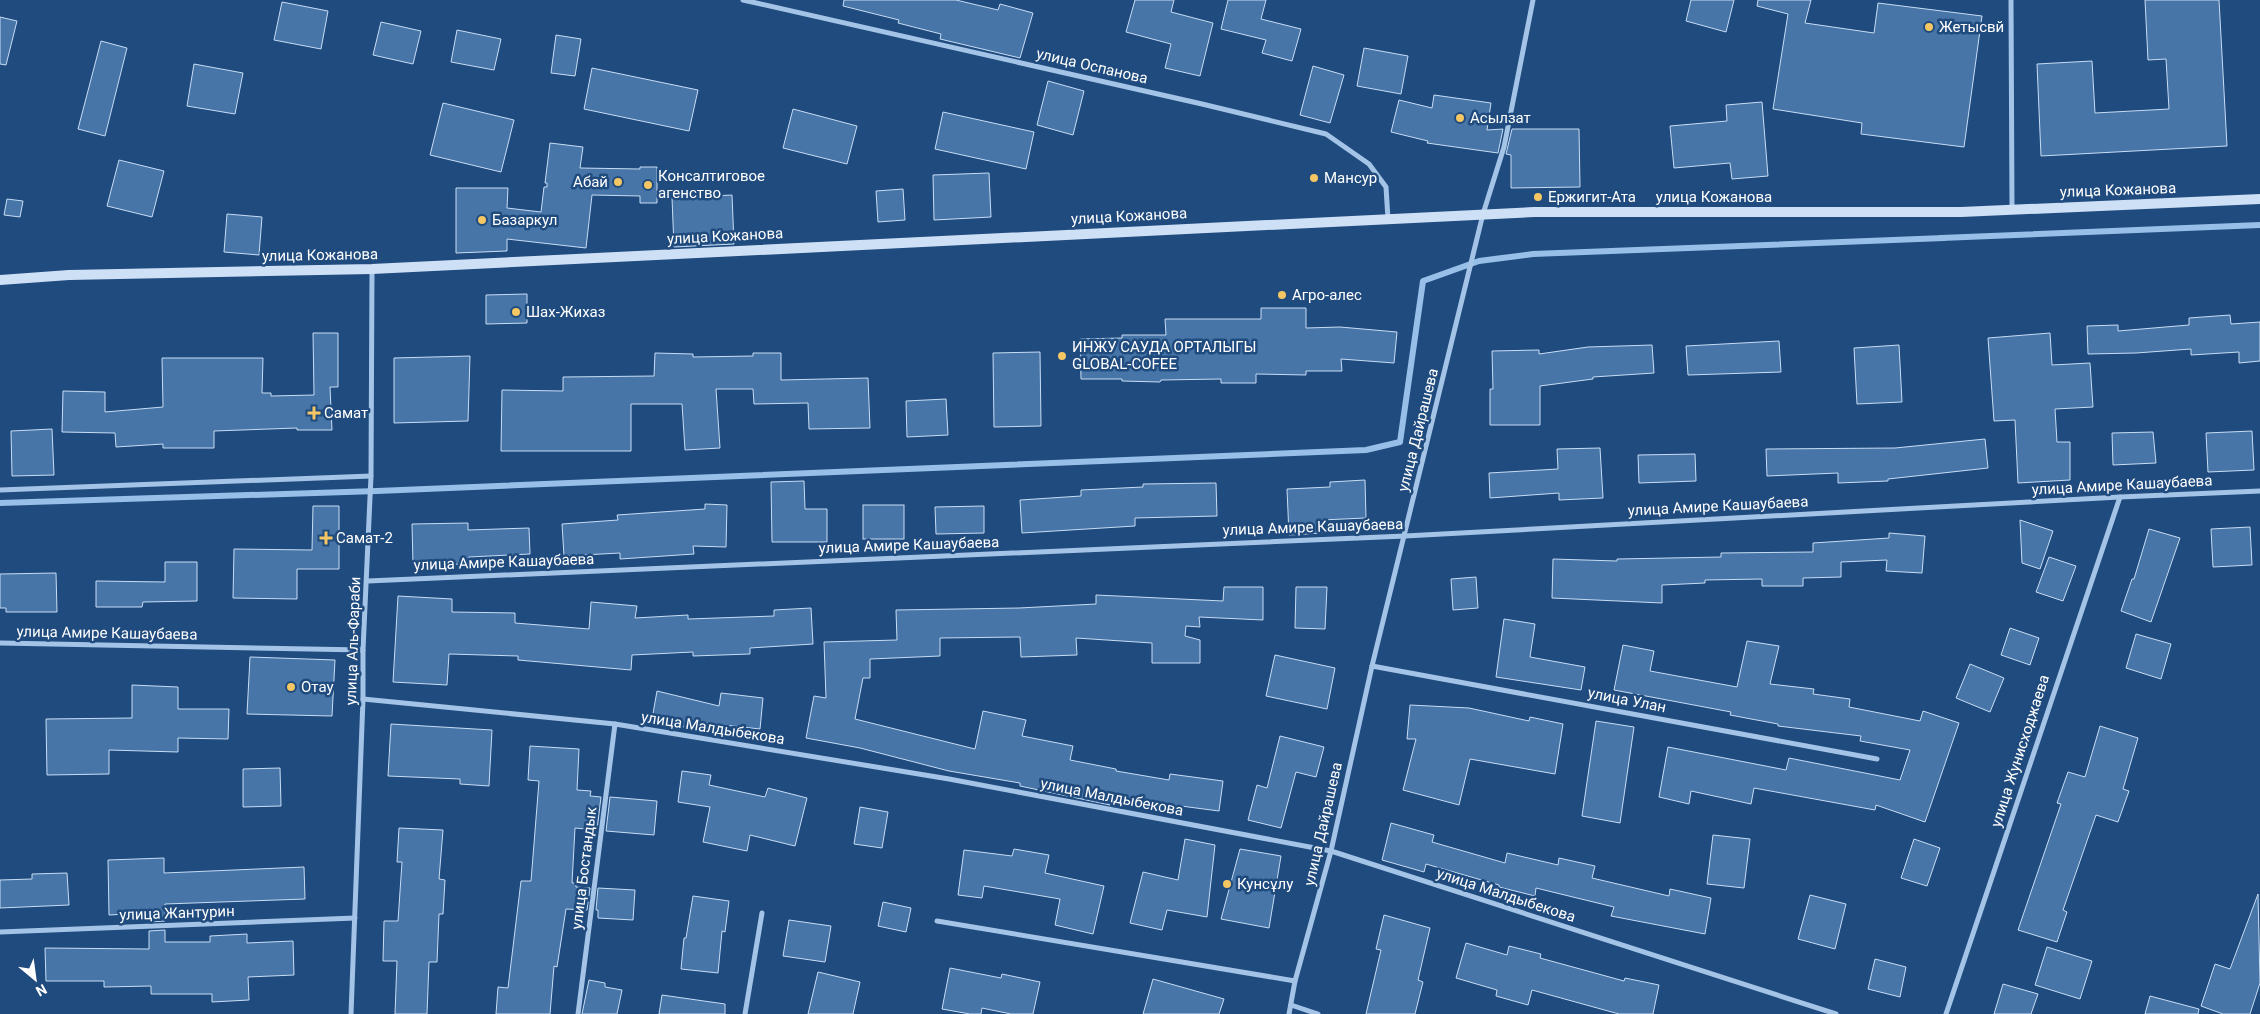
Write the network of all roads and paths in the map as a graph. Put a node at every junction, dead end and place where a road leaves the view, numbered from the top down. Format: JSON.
{"nodes":[{"id":1,"x":743,"y":0,"type":"edge"},
{"id":2,"x":1533,"y":0,"type":"edge"},
{"id":3,"x":2011,"y":0,"type":"edge"},
{"id":4,"x":2260,"y":199,"type":"edge"},
{"id":5,"x":2012,"y":209,"type":"junction"},
{"id":6,"x":1484,"y":214,"type":"junction"},
{"id":7,"x":1388,"y":219,"type":"junction"},
{"id":8,"x":372,"y":269,"type":"junction"},
{"id":9,"x":0,"y":280,"type":"edge"},
{"id":10,"x":371,"y":476,"type":"junction"},
{"id":11,"x":0,"y":490,"type":"edge"},
{"id":12,"x":2260,"y":491,"type":"edge"},
{"id":13,"x":2120,"y":496,"type":"junction"},
{"id":14,"x":1406,"y":536,"type":"junction"},
{"id":15,"x":368,"y":580,"type":"junction"},
{"id":16,"x":0,"y":643,"type":"edge"},
{"id":17,"x":362,"y":650,"type":"junction"},
{"id":18,"x":1372,"y":666,"type":"junction"},
{"id":19,"x":363,"y":699,"type":"junction"},
{"id":20,"x":615,"y":724,"type":"junction"},
{"id":21,"x":1877,"y":759,"type":"dead end"},
{"id":22,"x":1331,"y":851,"type":"junction"},
{"id":23,"x":762,"y":912,"type":"dead end"},
{"id":24,"x":355,"y":918,"type":"junction"},
{"id":25,"x":937,"y":921,"type":"dead end"},
{"id":26,"x":0,"y":932,"type":"edge"},
{"id":27,"x":1295,"y":981,"type":"junction"},
{"id":28,"x":1291,"y":1005,"type":"junction"},
{"id":29,"x":351,"y":1014,"type":"edge"},
{"id":30,"x":578,"y":1014,"type":"edge"},
{"id":31,"x":745,"y":1014,"type":"edge"},
{"id":32,"x":1289,"y":1014,"type":"edge"},
{"id":33,"x":1318,"y":1014,"type":"edge"},
{"id":34,"x":1836,"y":1014,"type":"edge"},
{"id":35,"x":1946,"y":1014,"type":"edge"}],
"edges":[{"from":1,"to":7,"type":"street","name":"улица Оспанова"},
{"from":2,"to":6,"type":"street","name":"улица Дайрашева"},
{"from":3,"to":5,"type":"street"},
{"from":4,"to":5,"type":"main road","name":"улица Кожанова"},
{"from":5,"to":6,"type":"main road","name":"улица Кожанова"},
{"from":6,"to":7,"type":"main road","name":"улица Кожанова"},
{"from":6,"to":14,"type":"street","name":"улица Дайрашева"},
{"from":7,"to":8,"type":"main road","name":"улица Кожанова"},
{"from":8,"to":9,"type":"main road","name":"улица Кожанова"},
{"from":8,"to":10,"type":"street","name":"улица Аль-Фараби"},
{"from":10,"to":11,"type":"street"},
{"from":10,"to":15,"type":"street","name":"улица Аль-Фараби"},
{"from":12,"to":13,"type":"street","name":"улица Амире Кашаубаева"},
{"from":13,"to":14,"type":"street","name":"улица Амире Кашаубаева"},
{"from":13,"to":35,"type":"street","name":"улица Жунисходжаева"},
{"from":14,"to":15,"type":"street","name":"улица Амире Кашаубаева"},
{"from":14,"to":18,"type":"street","name":"улица Дайрашева"},
{"from":15,"to":17,"type":"street","name":"улица Аль-Фараби"},
{"from":16,"to":17,"type":"street","name":"улица Амире Кашаубаева"},
{"from":17,"to":19,"type":"street","name":"улица Аль-Фараби"},
{"from":18,"to":21,"type":"street","name":"улица Улан"},
{"from":18,"to":22,"type":"street","name":"улица Дайрашева"},
{"from":19,"to":20,"type":"street","name":"улица Малдыбекова"},
{"from":19,"to":24,"type":"street","name":"улица Аль-Фараби"},
{"from":20,"to":22,"type":"street","name":"улица Малдыбекова"},
{"from":20,"to":30,"type":"street","name":"улица Бостандык"},
{"from":22,"to":27,"type":"street","name":"улица Дайрашева"},
{"from":22,"to":34,"type":"street","name":"улица Малдыбекова"},
{"from":23,"to":31,"type":"street"},
{"from":24,"to":26,"type":"street","name":"улица Жантурин"},
{"from":24,"to":29,"type":"street","name":"улица Аль-Фараби"},
{"from":25,"to":27,"type":"street"},
{"from":27,"to":28,"type":"street","name":"улица Дайрашева"},
{"from":28,"to":32,"type":"street","name":"улица Дайрашева"},
{"from":28,"to":33,"type":"street"}]}
